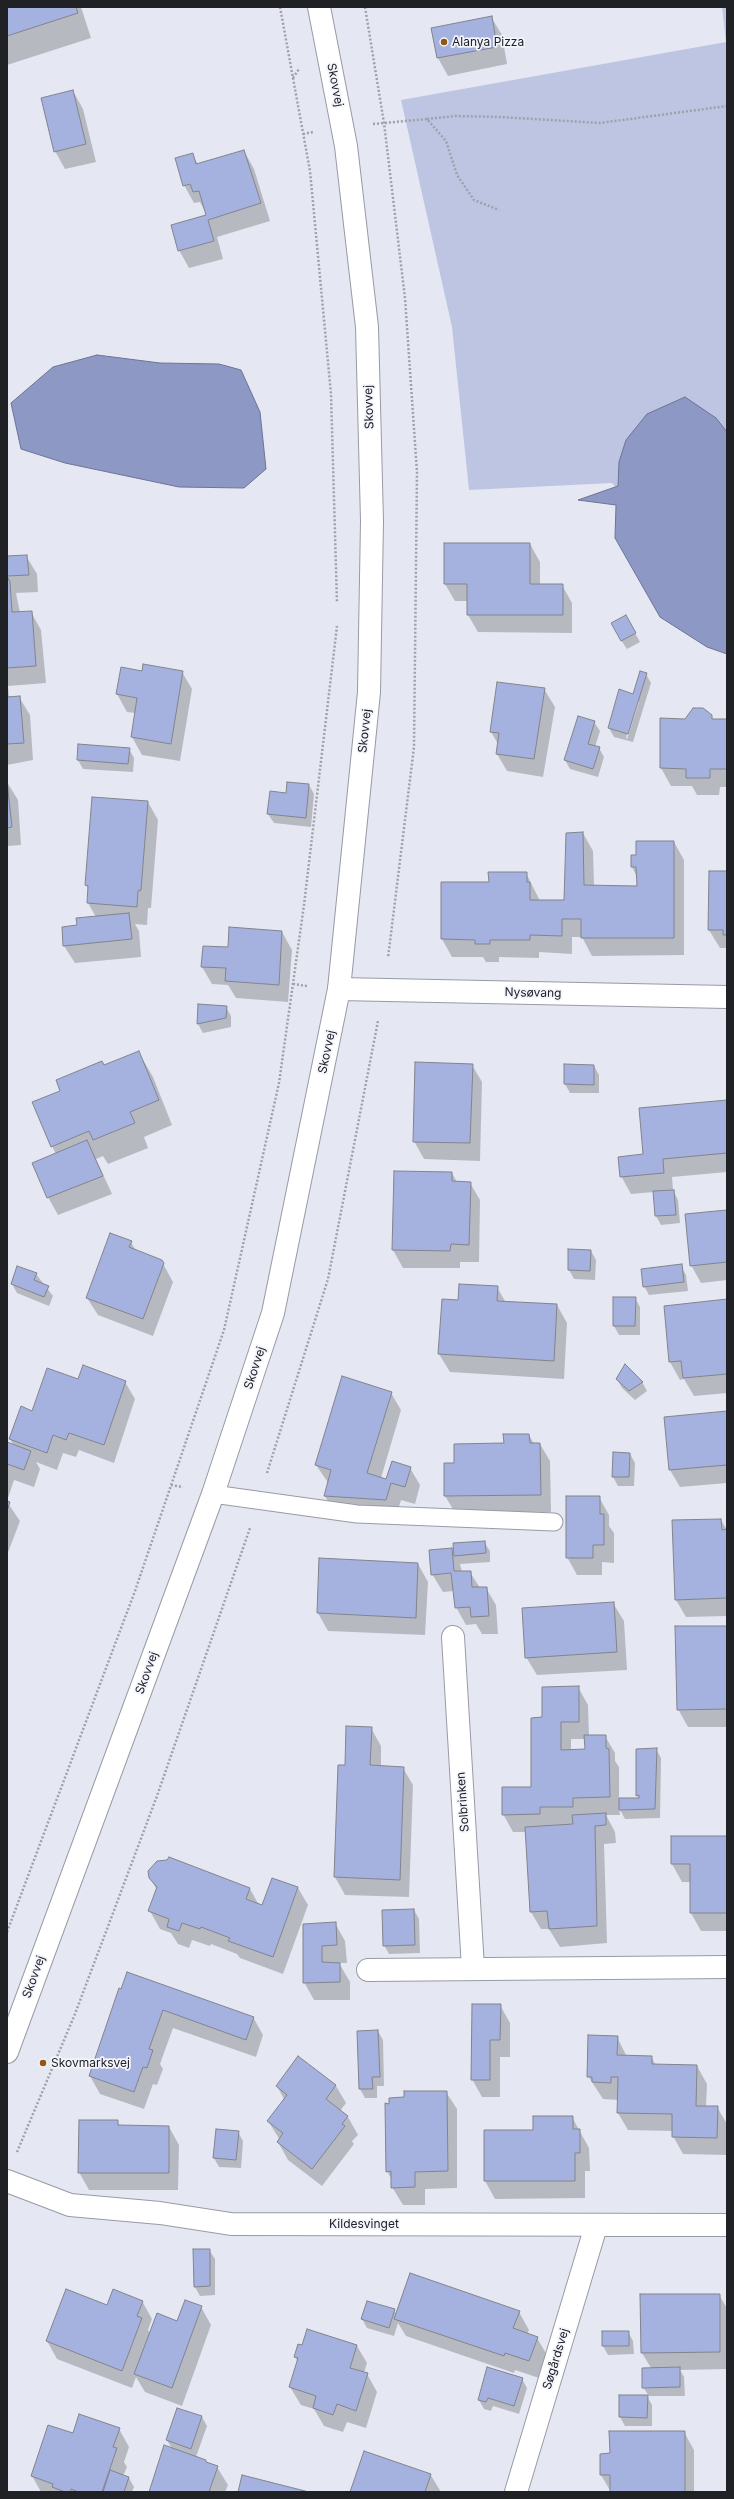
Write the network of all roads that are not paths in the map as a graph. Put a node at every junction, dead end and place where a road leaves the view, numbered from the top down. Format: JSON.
{"nodes":[{"id":1,"x":319,"y":7,"type":"edge"},
{"id":2,"x":339,"y":989,"type":"junction"},
{"id":3,"x":727,"y":997,"type":"edge"},
{"id":4,"x":213,"y":1494,"type":"junction"},
{"id":5,"x":554,"y":1522,"type":"dead end"},
{"id":6,"x":453,"y":1637,"type":"dead end"},
{"id":7,"x":727,"y":1967,"type":"edge"},
{"id":8,"x":473,"y":1968,"type":"junction"},
{"id":9,"x":368,"y":1970,"type":"dead end"},
{"id":10,"x":7,"y":2052,"type":"edge"},
{"id":11,"x":7,"y":2180,"type":"edge"},
{"id":12,"x":727,"y":2225,"type":"edge"},
{"id":13,"x":596,"y":2226,"type":"junction"},
{"id":14,"x":516,"y":2492,"type":"edge"}],
"edges":[{"from":1,"to":2,"type":"street","name":"Skovvej"},
{"from":2,"to":3,"type":"street","name":"Nysøvang"},
{"from":2,"to":4,"type":"street","name":"Skovvej"},
{"from":4,"to":5,"type":"lane"},
{"from":4,"to":10,"type":"street","name":"Skovvej"},
{"from":6,"to":8,"type":"street","name":"Solbrinken"},
{"from":7,"to":8,"type":"street"},
{"from":8,"to":9,"type":"street"},
{"from":11,"to":13,"type":"street","name":"Kildesvinget"},
{"from":12,"to":13,"type":"street","name":"Kildesvinget"},
{"from":13,"to":14,"type":"street","name":"Søgårdsvej"}]}
